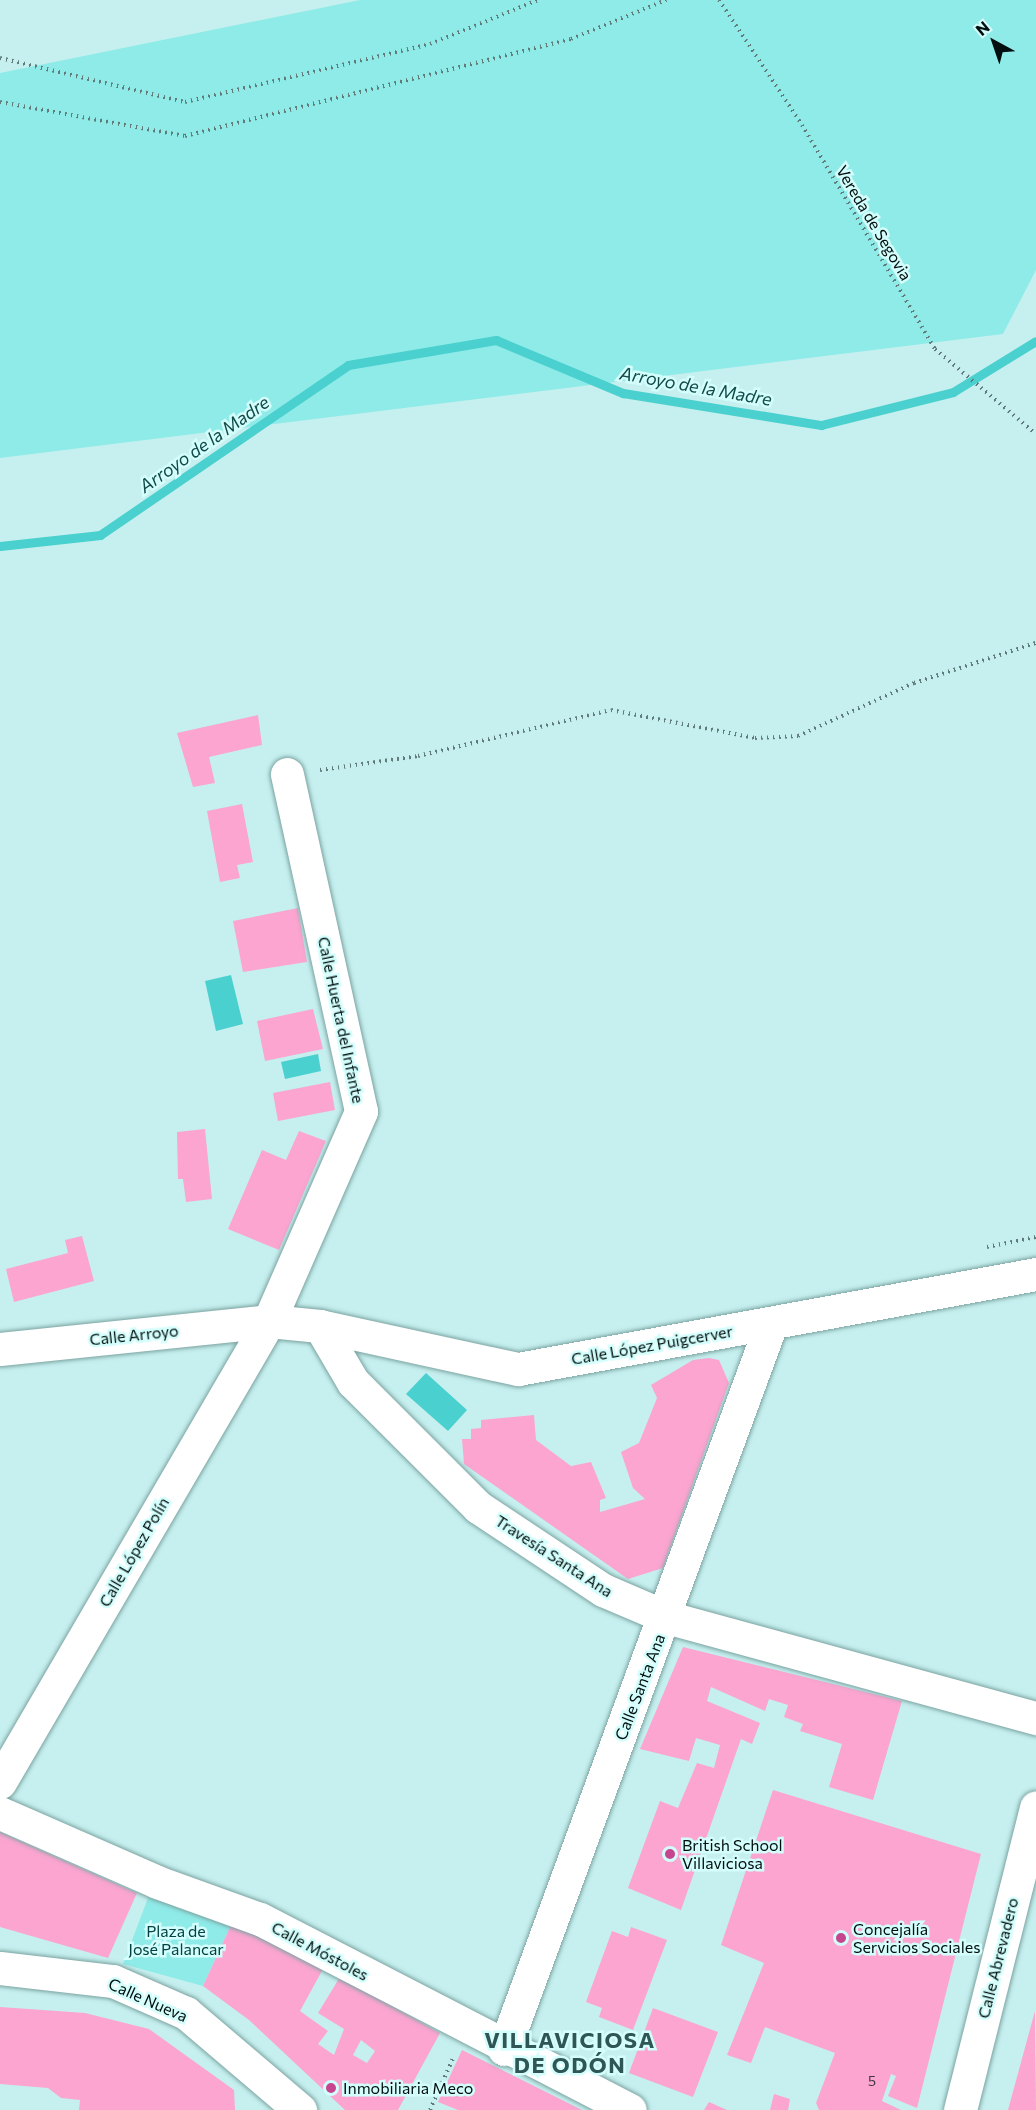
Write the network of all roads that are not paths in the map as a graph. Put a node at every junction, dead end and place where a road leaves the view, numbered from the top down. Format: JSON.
{"nodes":[{"id":1,"x":287,"y":774,"type":"road end"},
{"id":2,"x":1036,"y":1274,"type":"edge"},
{"id":3,"x":269,"y":1321,"type":"junction"},
{"id":4,"x":771,"y":1324,"type":"junction"},
{"id":5,"x":320,"y":1326,"type":"junction"},
{"id":6,"x":0,"y":1349,"type":"edge"},
{"id":7,"x":666,"y":1617,"type":"junction"},
{"id":8,"x":1036,"y":1719,"type":"edge"},
{"id":9,"x":0,"y":1782,"type":"edge"},
{"id":10,"x":1036,"y":1807,"type":"edge"},
{"id":11,"x":0,"y":1813,"type":"edge"},
{"id":12,"x":0,"y":1968,"type":"edge"},
{"id":13,"x":504,"y":2049,"type":"junction"},
{"id":14,"x":300,"y":2110,"type":"edge"},
{"id":15,"x":630,"y":2110,"type":"edge"},
{"id":16,"x":960,"y":2110,"type":"edge"}],
"edges":[{"from":1,"to":3,"type":"street","name":"Calle Huerta del Infante"},
{"from":2,"to":4,"type":"street","name":"Calle López Puigcerver"},
{"from":3,"to":5,"type":"street","name":"Calle López Puigcerver"},
{"from":3,"to":6,"type":"street","name":"Calle Arroyo"},
{"from":3,"to":9,"type":"street","name":"Calle López Polín"},
{"from":4,"to":5,"type":"street","name":"Calle López Puigcerver"},
{"from":4,"to":7,"type":"street","name":"Calle Santa Ana"},
{"from":5,"to":7,"type":"street","name":"Travesía Santa Ana"},
{"from":7,"to":8,"type":"street","name":"Travesía Santa Ana"},
{"from":7,"to":13,"type":"street","name":"Calle Santa Ana"},
{"from":10,"to":16,"type":"street","name":"Calle Abrevadero"},
{"from":11,"to":13,"type":"street","name":"Calle Móstoles"},
{"from":12,"to":14,"type":"street","name":"Calle Nueva"},
{"from":13,"to":15,"type":"street","name":"Calle Móstoles"}]}
